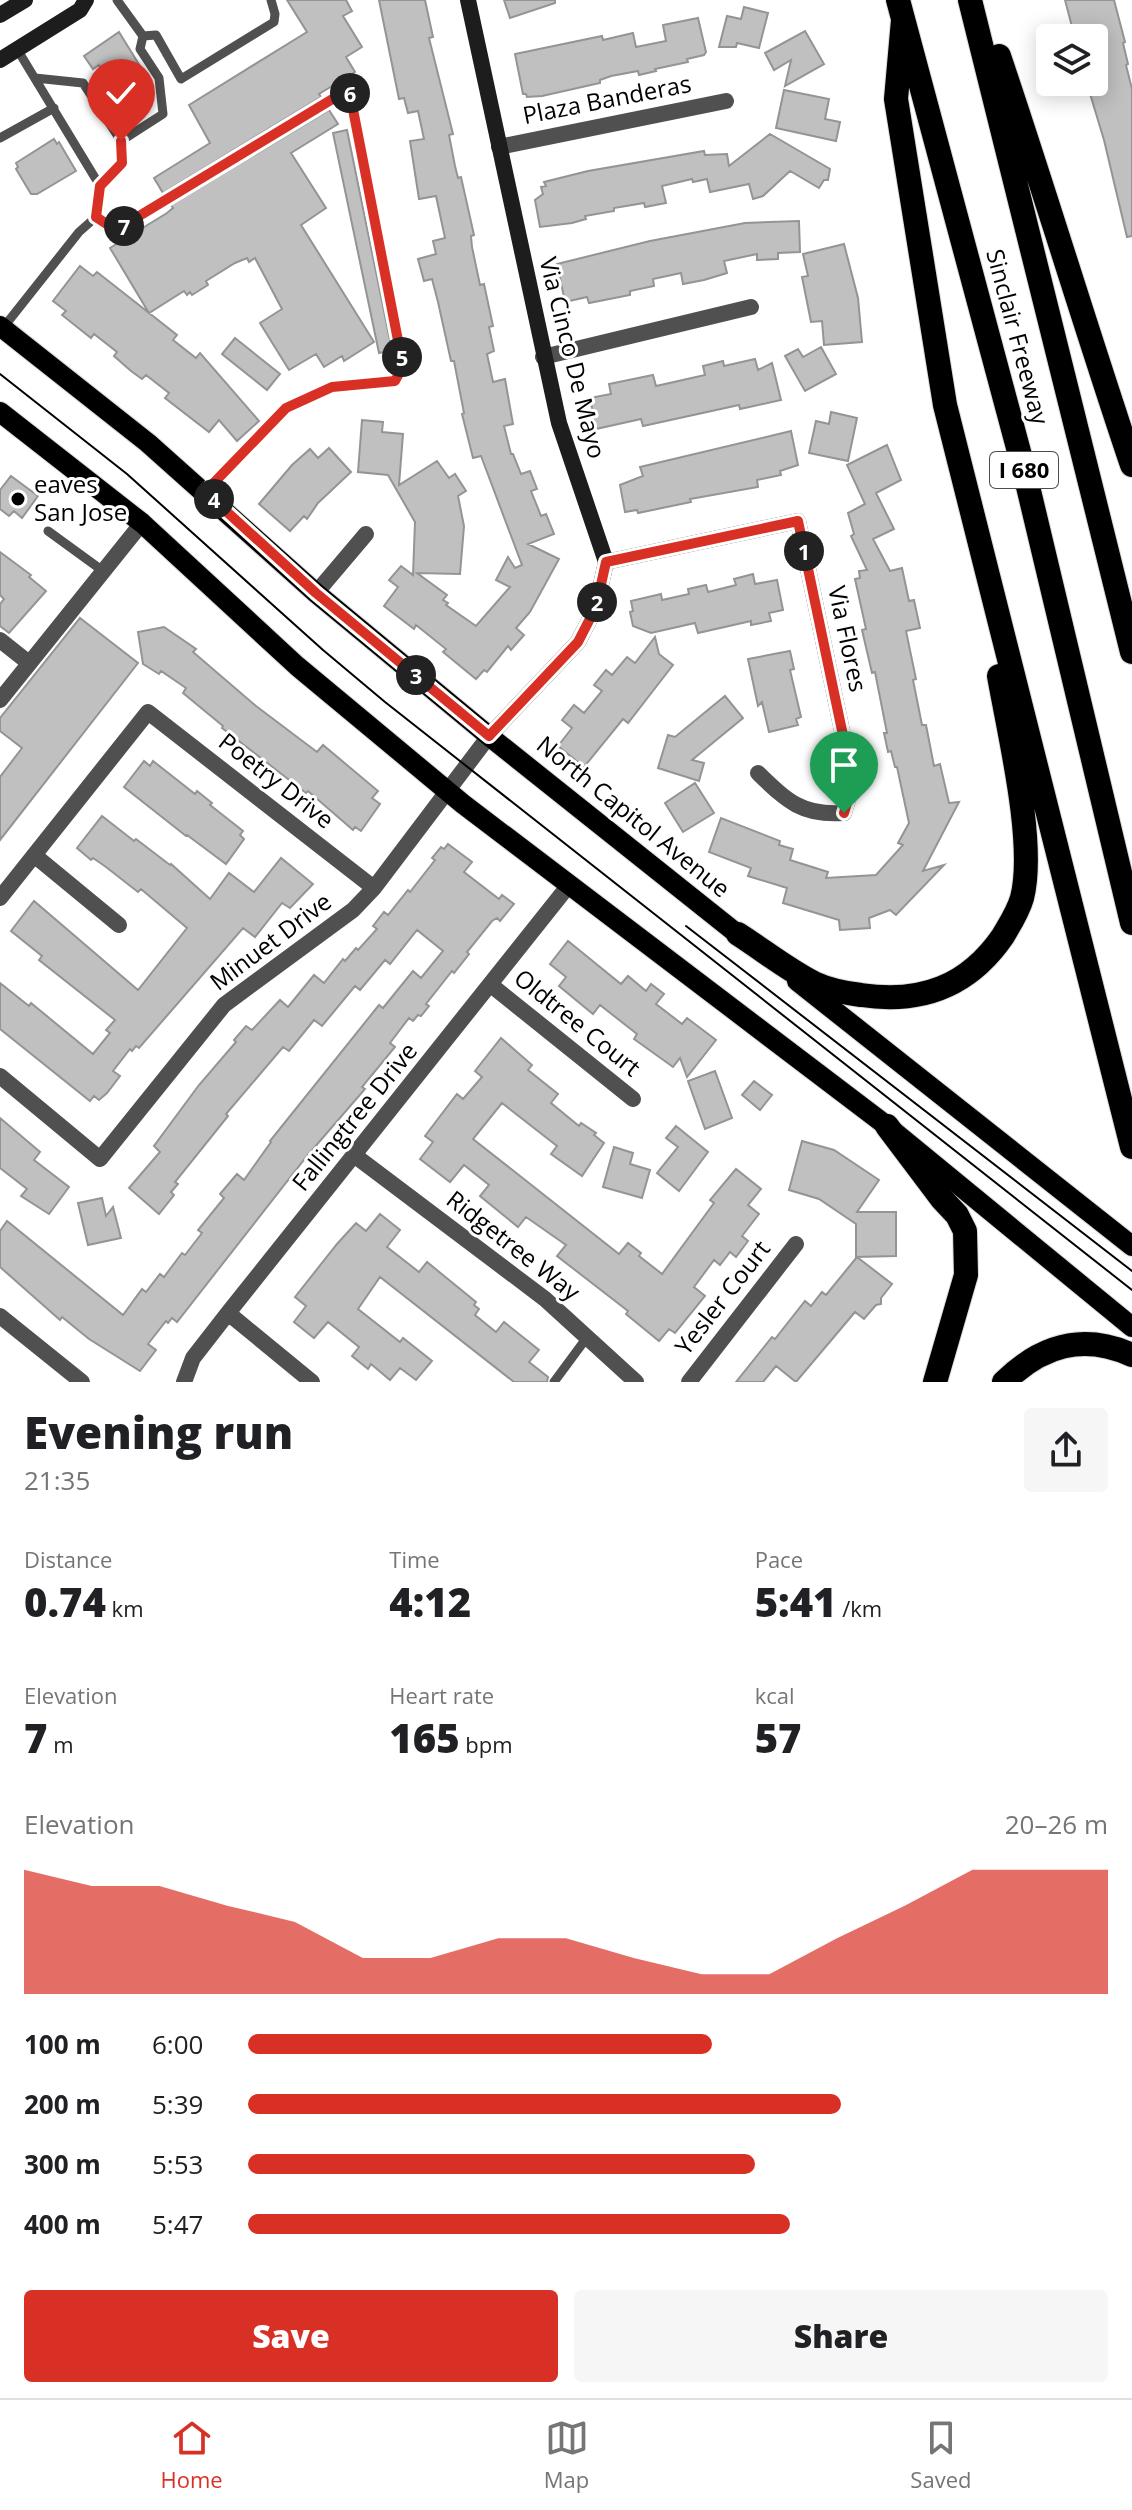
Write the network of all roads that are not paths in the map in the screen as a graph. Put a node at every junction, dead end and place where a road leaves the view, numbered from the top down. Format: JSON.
{"nodes":[{"id":1,"x":25,"y":0,"type":"edge"},
{"id":2,"x":86,"y":0,"type":"edge"},
{"id":3,"x":117,"y":0,"type":"edge"},
{"id":4,"x":271,"y":0,"type":"edge"},
{"id":5,"x":468,"y":0,"type":"edge"},
{"id":6,"x":970,"y":0,"type":"edge"},
{"id":7,"x":980,"y":0,"type":"edge"},
{"id":8,"x":900,"y":10,"type":"edge"},
{"id":9,"x":0,"y":15,"type":"edge"},
{"id":10,"x":143,"y":36,"type":"junction"},
{"id":11,"x":17,"y":49,"type":"junction"},
{"id":12,"x":0,"y":60,"type":"edge"},
{"id":13,"x":35,"y":78,"type":"junction"},
{"id":14,"x":726,"y":101,"type":"dead end"},
{"id":15,"x":54,"y":108,"type":"junction"},
{"id":16,"x":0,"y":138,"type":"edge"},
{"id":17,"x":121,"y":141,"type":"junction"},
{"id":18,"x":499,"y":147,"type":"junction"},
{"id":19,"x":100,"y":186,"type":"junction"},
{"id":20,"x":96,"y":217,"type":"junction"},
{"id":21,"x":751,"y":307,"type":"dead end"},
{"id":22,"x":1,"y":327,"type":"edge"},
{"id":23,"x":543,"y":357,"type":"junction"},
{"id":24,"x":0,"y":412,"type":"edge"},
{"id":25,"x":1132,"y":465,"type":"edge"},
{"id":26,"x":205,"y":492,"type":"junction"},
{"id":27,"x":142,"y":523,"type":"junction"},
{"id":28,"x":48,"y":531,"type":"dead end"},
{"id":29,"x":366,"y":534,"type":"dead end"},
{"id":30,"x":606,"y":562,"type":"junction"},
{"id":31,"x":103,"y":571,"type":"junction"},
{"id":32,"x":987,"y":579,"type":"junction"},
{"id":33,"x":316,"y":593,"type":"junction"},
{"id":34,"x":0,"y":640,"type":"edge"},
{"id":35,"x":1132,"y":652,"type":"edge"},
{"id":36,"x":29,"y":663,"type":"junction"},
{"id":37,"x":0,"y":700,"type":"edge"},
{"id":38,"x":489,"y":736,"type":"junction"},
{"id":39,"x":758,"y":773,"type":"dead end"},
{"id":40,"x":446,"y":790,"type":"junction"},
{"id":41,"x":34,"y":855,"type":"junction"},
{"id":42,"x":569,"y":885,"type":"junction"},
{"id":43,"x":374,"y":888,"type":"junction"},
{"id":44,"x":0,"y":898,"type":"edge"},
{"id":45,"x":1132,"y":923,"type":"edge"},
{"id":46,"x":119,"y":925,"type":"dead end"},
{"id":47,"x":738,"y":934,"type":"junction"},
{"id":48,"x":491,"y":985,"type":"junction"},
{"id":49,"x":0,"y":1076,"type":"edge"},
{"id":50,"x":633,"y":1099,"type":"dead end"},
{"id":51,"x":887,"y":1126,"type":"junction"},
{"id":52,"x":1132,"y":1147,"type":"edge"},
{"id":53,"x":354,"y":1155,"type":"junction"},
{"id":54,"x":796,"y":1244,"type":"dead end"},
{"id":55,"x":1132,"y":1246,"type":"edge"},
{"id":56,"x":228,"y":1313,"type":"junction"},
{"id":57,"x":0,"y":1316,"type":"edge"},
{"id":58,"x":1132,"y":1327,"type":"edge"},
{"id":59,"x":588,"y":1336,"type":"junction"},
{"id":60,"x":1132,"y":1355,"type":"edge"},
{"id":61,"x":82,"y":1382,"type":"edge"},
{"id":62,"x":184,"y":1382,"type":"edge"},
{"id":63,"x":312,"y":1382,"type":"edge"},
{"id":64,"x":554,"y":1382,"type":"edge"},
{"id":65,"x":636,"y":1382,"type":"edge"},
{"id":66,"x":689,"y":1382,"type":"edge"},
{"id":67,"x":935,"y":1382,"type":"edge"},
{"id":68,"x":1004,"y":1382,"type":"edge"}],
"edges":[{"from":1,"to":9,"type":"street"},
{"from":2,"to":11,"type":"street"},
{"from":3,"to":10,"type":"lane"},
{"from":4,"to":10,"type":"lane"},
{"from":5,"to":18,"type":"street","name":"Via Cinco De Mayo"},
{"from":6,"to":35,"type":"highway","name":"Sinclair Freeway","number":"I 680"},
{"from":7,"to":25,"type":"highway"},
{"from":8,"to":32,"type":"highway"},
{"from":8,"to":45,"type":"highway","name":"Sinclair Freeway","number":"I 680"},
{"from":10,"to":17,"type":"lane"},
{"from":11,"to":12,"type":"street"},
{"from":11,"to":13,"type":"lane"},
{"from":13,"to":15,"type":"lane"},
{"from":13,"to":17,"type":"lane"},
{"from":14,"to":18,"type":"street","name":"Plaza Banderas"},
{"from":15,"to":16,"type":"lane"},
{"from":15,"to":19,"type":"lane"},
{"from":17,"to":19,"type":"lane"},
{"from":18,"to":23,"type":"street","name":"Via Cinco De Mayo"},
{"from":19,"to":20,"type":"lane"},
{"from":20,"to":22,"type":"lane"},
{"from":20,"to":26,"type":"lane"},
{"from":21,"to":23,"type":"street"},
{"from":22,"to":26,"type":"main road","name":"North Capitol Avenue"},
{"from":23,"to":30,"type":"street","name":"Via Cinco De Mayo"},
{"from":24,"to":27,"type":"main road"},
{"from":26,"to":33,"type":"main road","name":"North Capitol Avenue"},
{"from":27,"to":31,"type":"street"},
{"from":27,"to":40,"type":"main road"},
{"from":28,"to":31,"type":"lane"},
{"from":29,"to":33,"type":"street"},
{"from":30,"to":38,"type":"street"},
{"from":30,"to":39,"type":"street","name":"Via Flores"},
{"from":31,"to":36,"type":"street"},
{"from":32,"to":47,"type":"highway"},
{"from":32,"to":52,"type":"highway"},
{"from":33,"to":38,"type":"main road","name":"North Capitol Avenue"},
{"from":34,"to":36,"type":"street"},
{"from":36,"to":37,"type":"street"},
{"from":38,"to":40,"type":"street","name":"Minuet Drive"},
{"from":38,"to":47,"type":"main road","name":"North Capitol Avenue"},
{"from":40,"to":42,"type":"main road"},
{"from":40,"to":43,"type":"street","name":"Minuet Drive"},
{"from":41,"to":43,"type":"street","name":"Poetry Drive"},
{"from":41,"to":44,"type":"street"},
{"from":41,"to":46,"type":"street"},
{"from":42,"to":48,"type":"street","name":"Fallingtree Drive"},
{"from":42,"to":51,"type":"main road"},
{"from":43,"to":49,"type":"street","name":"Minuet Drive"},
{"from":47,"to":55,"type":"main road","name":"North Capitol Avenue"},
{"from":48,"to":50,"type":"street","name":"Oldtree Court"},
{"from":48,"to":53,"type":"street","name":"Fallingtree Drive"},
{"from":51,"to":58,"type":"main road"},
{"from":51,"to":67,"type":"highway"},
{"from":53,"to":56,"type":"street","name":"Fallingtree Drive"},
{"from":53,"to":59,"type":"street","name":"Ridgetree Way"},
{"from":54,"to":66,"type":"street","name":"Yesler Court"},
{"from":56,"to":62,"type":"street","name":"Fallingtree Drive"},
{"from":56,"to":63,"type":"street"},
{"from":57,"to":61,"type":"street"},
{"from":59,"to":64,"type":"lane"},
{"from":59,"to":65,"type":"street","name":"Ridgetree Way"},
{"from":60,"to":68,"type":"highway"}]}
